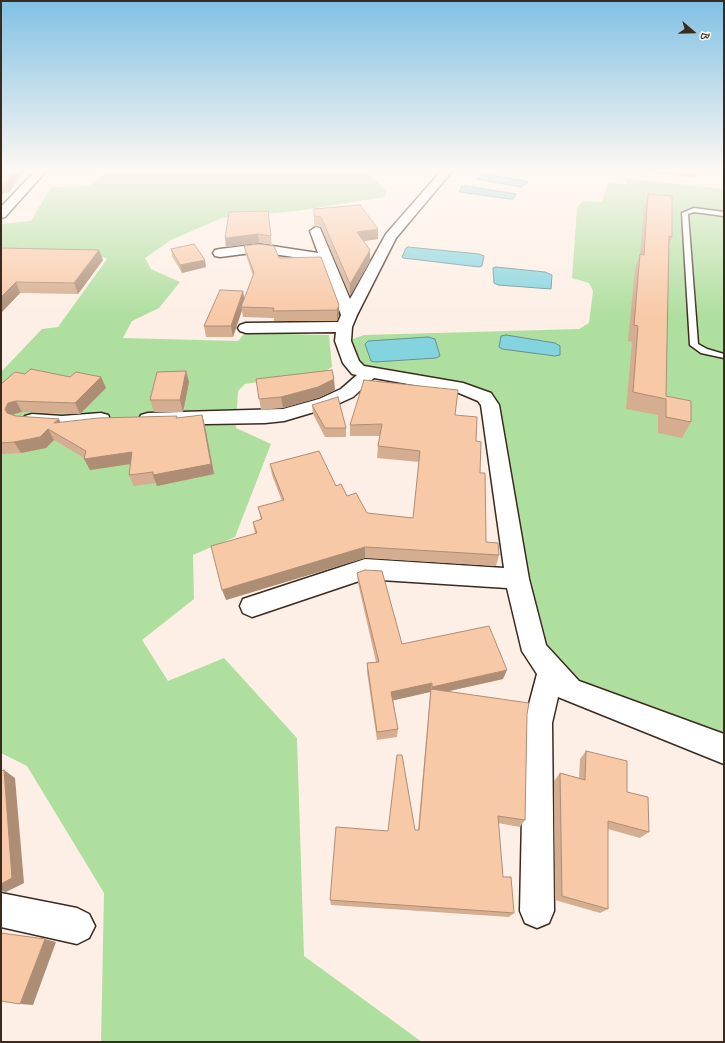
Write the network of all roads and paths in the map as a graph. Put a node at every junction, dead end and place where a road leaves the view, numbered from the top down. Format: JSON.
{"nodes":[{"id":1,"x":406,"y":219,"type":"edge"},
{"id":2,"x":685,"y":219,"type":"edge"},
{"id":3,"x":316,"y":231,"type":"dead end"},
{"id":4,"x":220,"y":253,"type":"dead end"},
{"id":5,"x":326,"y":258,"type":"junction"},
{"id":6,"x":346,"y":321,"type":"junction"},
{"id":7,"x":246,"y":328,"type":"dead end"},
{"id":8,"x":724,"y":356,"type":"edge"},
{"id":9,"x":370,"y":372,"type":"junction"},
{"id":10,"x":22,"y":419,"type":"edge"},
{"id":11,"x":517,"y":579,"type":"junction"},
{"id":12,"x":252,"y":606,"type":"dead end"},
{"id":13,"x":551,"y":671,"type":"junction"},
{"id":14,"x":724,"y":749,"type":"edge"},
{"id":15,"x":1,"y":910,"type":"edge"},
{"id":16,"x":537,"y":911,"type":"dead end"},
{"id":17,"x":77,"y":926,"type":"dead end"}],
"edges":[{"from":1,"to":6,"type":"street"},
{"from":2,"to":8,"type":"lane"},
{"from":3,"to":5,"type":"street"},
{"from":4,"to":5,"type":"street"},
{"from":5,"to":6,"type":"street"},
{"from":6,"to":7,"type":"street"},
{"from":6,"to":9,"type":"street"},
{"from":9,"to":10,"type":"street"},
{"from":9,"to":11,"type":"street"},
{"from":11,"to":12,"type":"street"},
{"from":11,"to":13,"type":"street"},
{"from":13,"to":14,"type":"street"},
{"from":13,"to":16,"type":"street"},
{"from":15,"to":17,"type":"street"}]}
